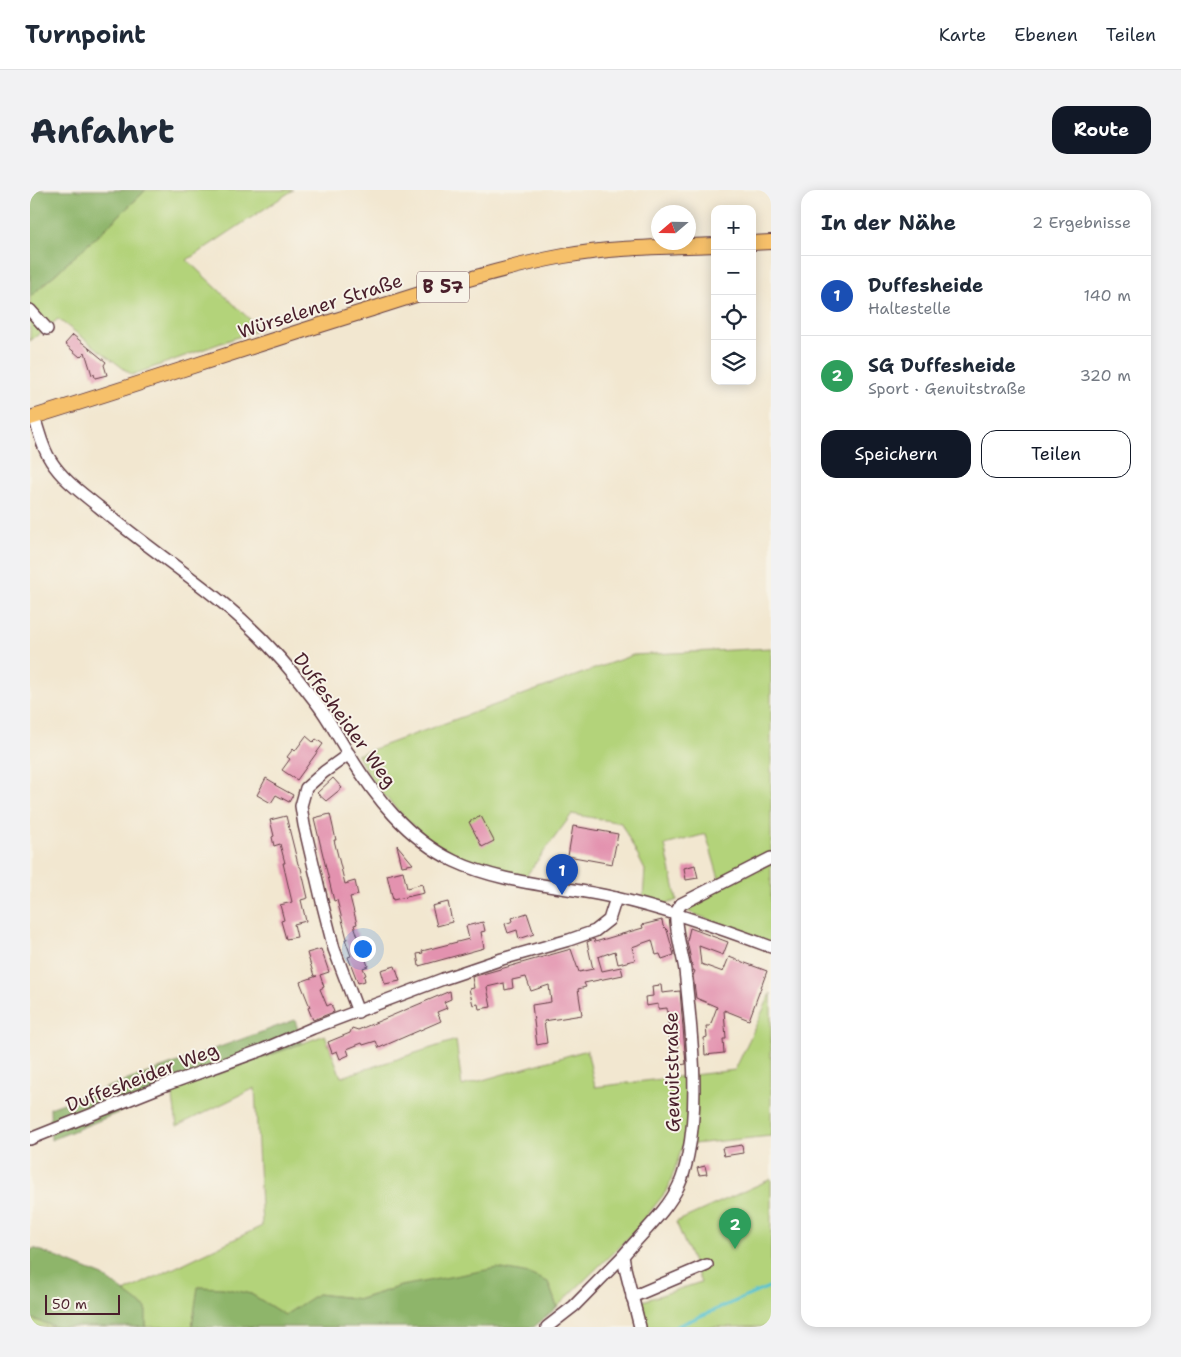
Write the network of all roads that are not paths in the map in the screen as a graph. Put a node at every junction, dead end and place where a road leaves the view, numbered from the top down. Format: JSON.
{"nodes":[{"id":1,"x":771,"y":242,"type":"edge"},
{"id":2,"x":756,"y":243,"type":"edge"},
{"id":3,"x":711,"y":244,"type":"edge"},
{"id":4,"x":30,"y":310,"type":"edge"},
{"id":5,"x":47,"y":329,"type":"dead end"},
{"id":6,"x":32,"y":417,"type":"edge"},
{"id":7,"x":348,"y":754,"type":"junction"},
{"id":8,"x":771,"y":858,"type":"edge"},
{"id":9,"x":616,"y":898,"type":"junction"},
{"id":10,"x":676,"y":914,"type":"junction"},
{"id":11,"x":771,"y":947,"type":"edge"},
{"id":12,"x":358,"y":1012,"type":"junction"},
{"id":13,"x":30,"y":1139,"type":"edge"},
{"id":14,"x":623,"y":1256,"type":"junction"},
{"id":15,"x":707,"y":1265,"type":"dead end"},
{"id":16,"x":632,"y":1297,"type":"junction"},
{"id":17,"x":547,"y":1327,"type":"edge"},
{"id":18,"x":640,"y":1327,"type":"edge"}],
"edges":[{"from":1,"to":2,"type":"main road"},
{"from":3,"to":6,"type":"main road","name":"Würselener Straße","number":"B 57"},
{"from":4,"to":5,"type":"street"},
{"from":6,"to":7,"type":"street","name":"Duffesheider Weg"},
{"from":7,"to":9,"type":"street","name":"Duffesheider Weg"},
{"from":7,"to":12,"type":"street"},
{"from":8,"to":10,"type":"street"},
{"from":9,"to":10,"type":"street","name":"Duffesheider Weg"},
{"from":9,"to":12,"type":"street","name":"Duffesheider Weg"},
{"from":10,"to":11,"type":"street","name":"Duffesheider Weg"},
{"from":10,"to":14,"type":"street","name":"Genuitstraße"},
{"from":12,"to":13,"type":"street","name":"Duffesheider Weg"},
{"from":14,"to":16,"type":"street"},
{"from":14,"to":17,"type":"street","name":"Genuitstraße"},
{"from":15,"to":16,"type":"street"},
{"from":16,"to":18,"type":"street"}]}
